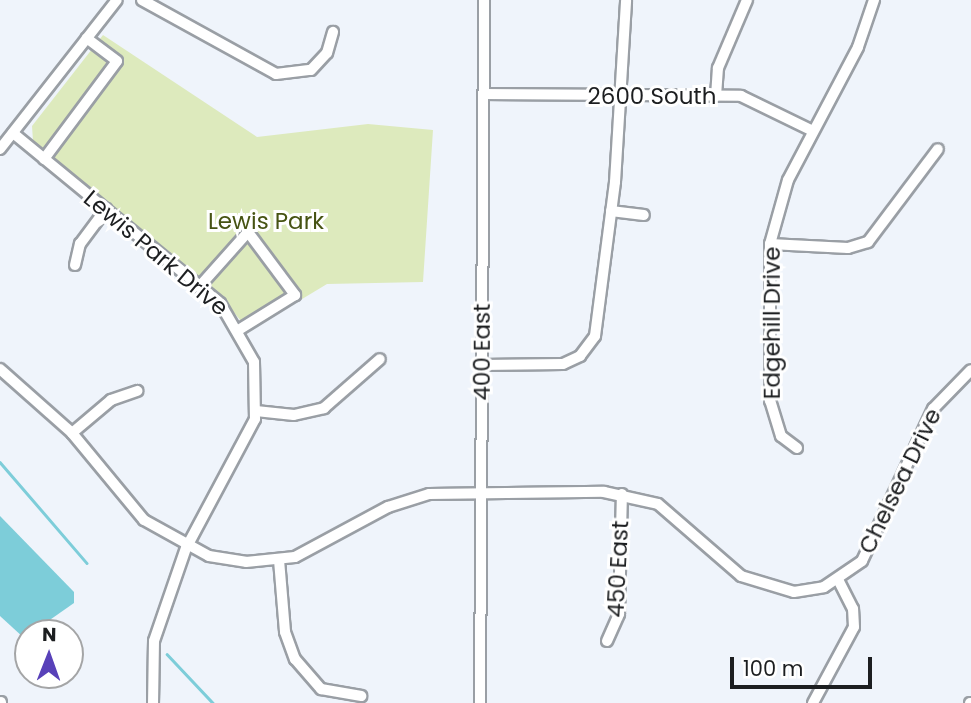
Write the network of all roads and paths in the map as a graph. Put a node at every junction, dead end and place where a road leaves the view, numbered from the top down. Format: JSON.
{"nodes":[{"id":1,"x":117,"y":0,"type":"edge"},
{"id":2,"x":142,"y":0,"type":"edge"},
{"id":3,"x":484,"y":0,"type":"edge"},
{"id":4,"x":626,"y":0,"type":"edge"},
{"id":5,"x":747,"y":0,"type":"edge"},
{"id":6,"x":874,"y":0,"type":"edge"},
{"id":7,"x":332,"y":32,"type":"dead end"},
{"id":8,"x":87,"y":38,"type":"junction"},
{"id":9,"x":483,"y":94,"type":"junction"},
{"id":10,"x":617,"y":95,"type":"junction"},
{"id":11,"x":716,"y":96,"type":"junction"},
{"id":12,"x":813,"y":131,"type":"junction"},
{"id":13,"x":13,"y":132,"type":"junction"},
{"id":14,"x":0,"y":149,"type":"edge"},
{"id":15,"x":939,"y":149,"type":"dead end"},
{"id":16,"x":44,"y":159,"type":"junction"},
{"id":17,"x":106,"y":209,"type":"junction"},
{"id":18,"x":611,"y":211,"type":"junction"},
{"id":19,"x":644,"y":215,"type":"dead end"},
{"id":20,"x":770,"y":244,"type":"junction"},
{"id":21,"x":75,"y":265,"type":"dead end"},
{"id":22,"x":200,"y":287,"type":"junction"},
{"id":23,"x":240,"y":328,"type":"junction"},
{"id":24,"x":380,"y":359,"type":"dead end"},
{"id":25,"x":482,"y":365,"type":"junction"},
{"id":26,"x":0,"y":369,"type":"edge"},
{"id":27,"x":971,"y":370,"type":"edge"},
{"id":28,"x":137,"y":391,"type":"dead end"},
{"id":29,"x":256,"y":411,"type":"junction"},
{"id":30,"x":72,"y":433,"type":"junction"},
{"id":31,"x":797,"y":448,"type":"dead end"},
{"id":32,"x":481,"y":490,"type":"junction"},
{"id":33,"x":622,"y":494,"type":"junction"},
{"id":34,"x":186,"y":548,"type":"junction"},
{"id":35,"x":279,"y":560,"type":"junction"},
{"id":36,"x":838,"y":580,"type":"junction"},
{"id":37,"x":607,"y":641,"type":"dead end"},
{"id":38,"x":360,"y":696,"type":"dead end"},
{"id":39,"x":153,"y":703,"type":"edge"},
{"id":40,"x":480,"y":703,"type":"edge"},
{"id":41,"x":813,"y":703,"type":"edge"}],
"edges":[{"from":1,"to":8,"type":"street"},
{"from":2,"to":7,"type":"street"},
{"from":3,"to":9,"type":"street","name":"400 East"},
{"from":4,"to":10,"type":"street"},
{"from":5,"to":11,"type":"street"},
{"from":6,"to":12,"type":"street","name":"Edgehill Drive"},
{"from":8,"to":13,"type":"street"},
{"from":8,"to":16,"type":"street"},
{"from":9,"to":10,"type":"street","name":"2600 South"},
{"from":9,"to":25,"type":"street","name":"400 East"},
{"from":10,"to":11,"type":"street","name":"2600 South"},
{"from":10,"to":18,"type":"street"},
{"from":11,"to":12,"type":"street","name":"2600 South"},
{"from":12,"to":20,"type":"street","name":"Edgehill Drive"},
{"from":13,"to":14,"type":"street"},
{"from":13,"to":16,"type":"street","name":"Lewis Park Drive"},
{"from":15,"to":20,"type":"street"},
{"from":16,"to":17,"type":"street","name":"Lewis Park Drive"},
{"from":17,"to":21,"type":"street"},
{"from":17,"to":22,"type":"street","name":"Lewis Park Drive"},
{"from":18,"to":19,"type":"street"},
{"from":18,"to":25,"type":"street"},
{"from":20,"to":31,"type":"street","name":"Edgehill Drive"},
{"from":22,"to":23,"type":"street","name":"Lewis Park Drive"},
{"from":22,"to":23,"type":"street"},
{"from":23,"to":29,"type":"street","name":"Lewis Park Drive"},
{"from":24,"to":29,"type":"street"},
{"from":25,"to":32,"type":"street","name":"400 East"},
{"from":26,"to":30,"type":"street","name":"Chelsea Drive"},
{"from":27,"to":36,"type":"street","name":"Chelsea Drive"},
{"from":28,"to":30,"type":"street"},
{"from":29,"to":34,"type":"street","name":"Lewis Park Drive"},
{"from":30,"to":34,"type":"street","name":"Chelsea Drive"},
{"from":32,"to":33,"type":"street","name":"Chelsea Drive"},
{"from":32,"to":35,"type":"street","name":"Chelsea Drive"},
{"from":32,"to":40,"type":"street","name":"400 East"},
{"from":33,"to":36,"type":"street","name":"Chelsea Drive"},
{"from":33,"to":37,"type":"street","name":"450 East"},
{"from":34,"to":35,"type":"street","name":"Chelsea Drive"},
{"from":34,"to":39,"type":"street","name":"Lewis Park Drive"},
{"from":35,"to":38,"type":"street"},
{"from":36,"to":41,"type":"street"}]}
